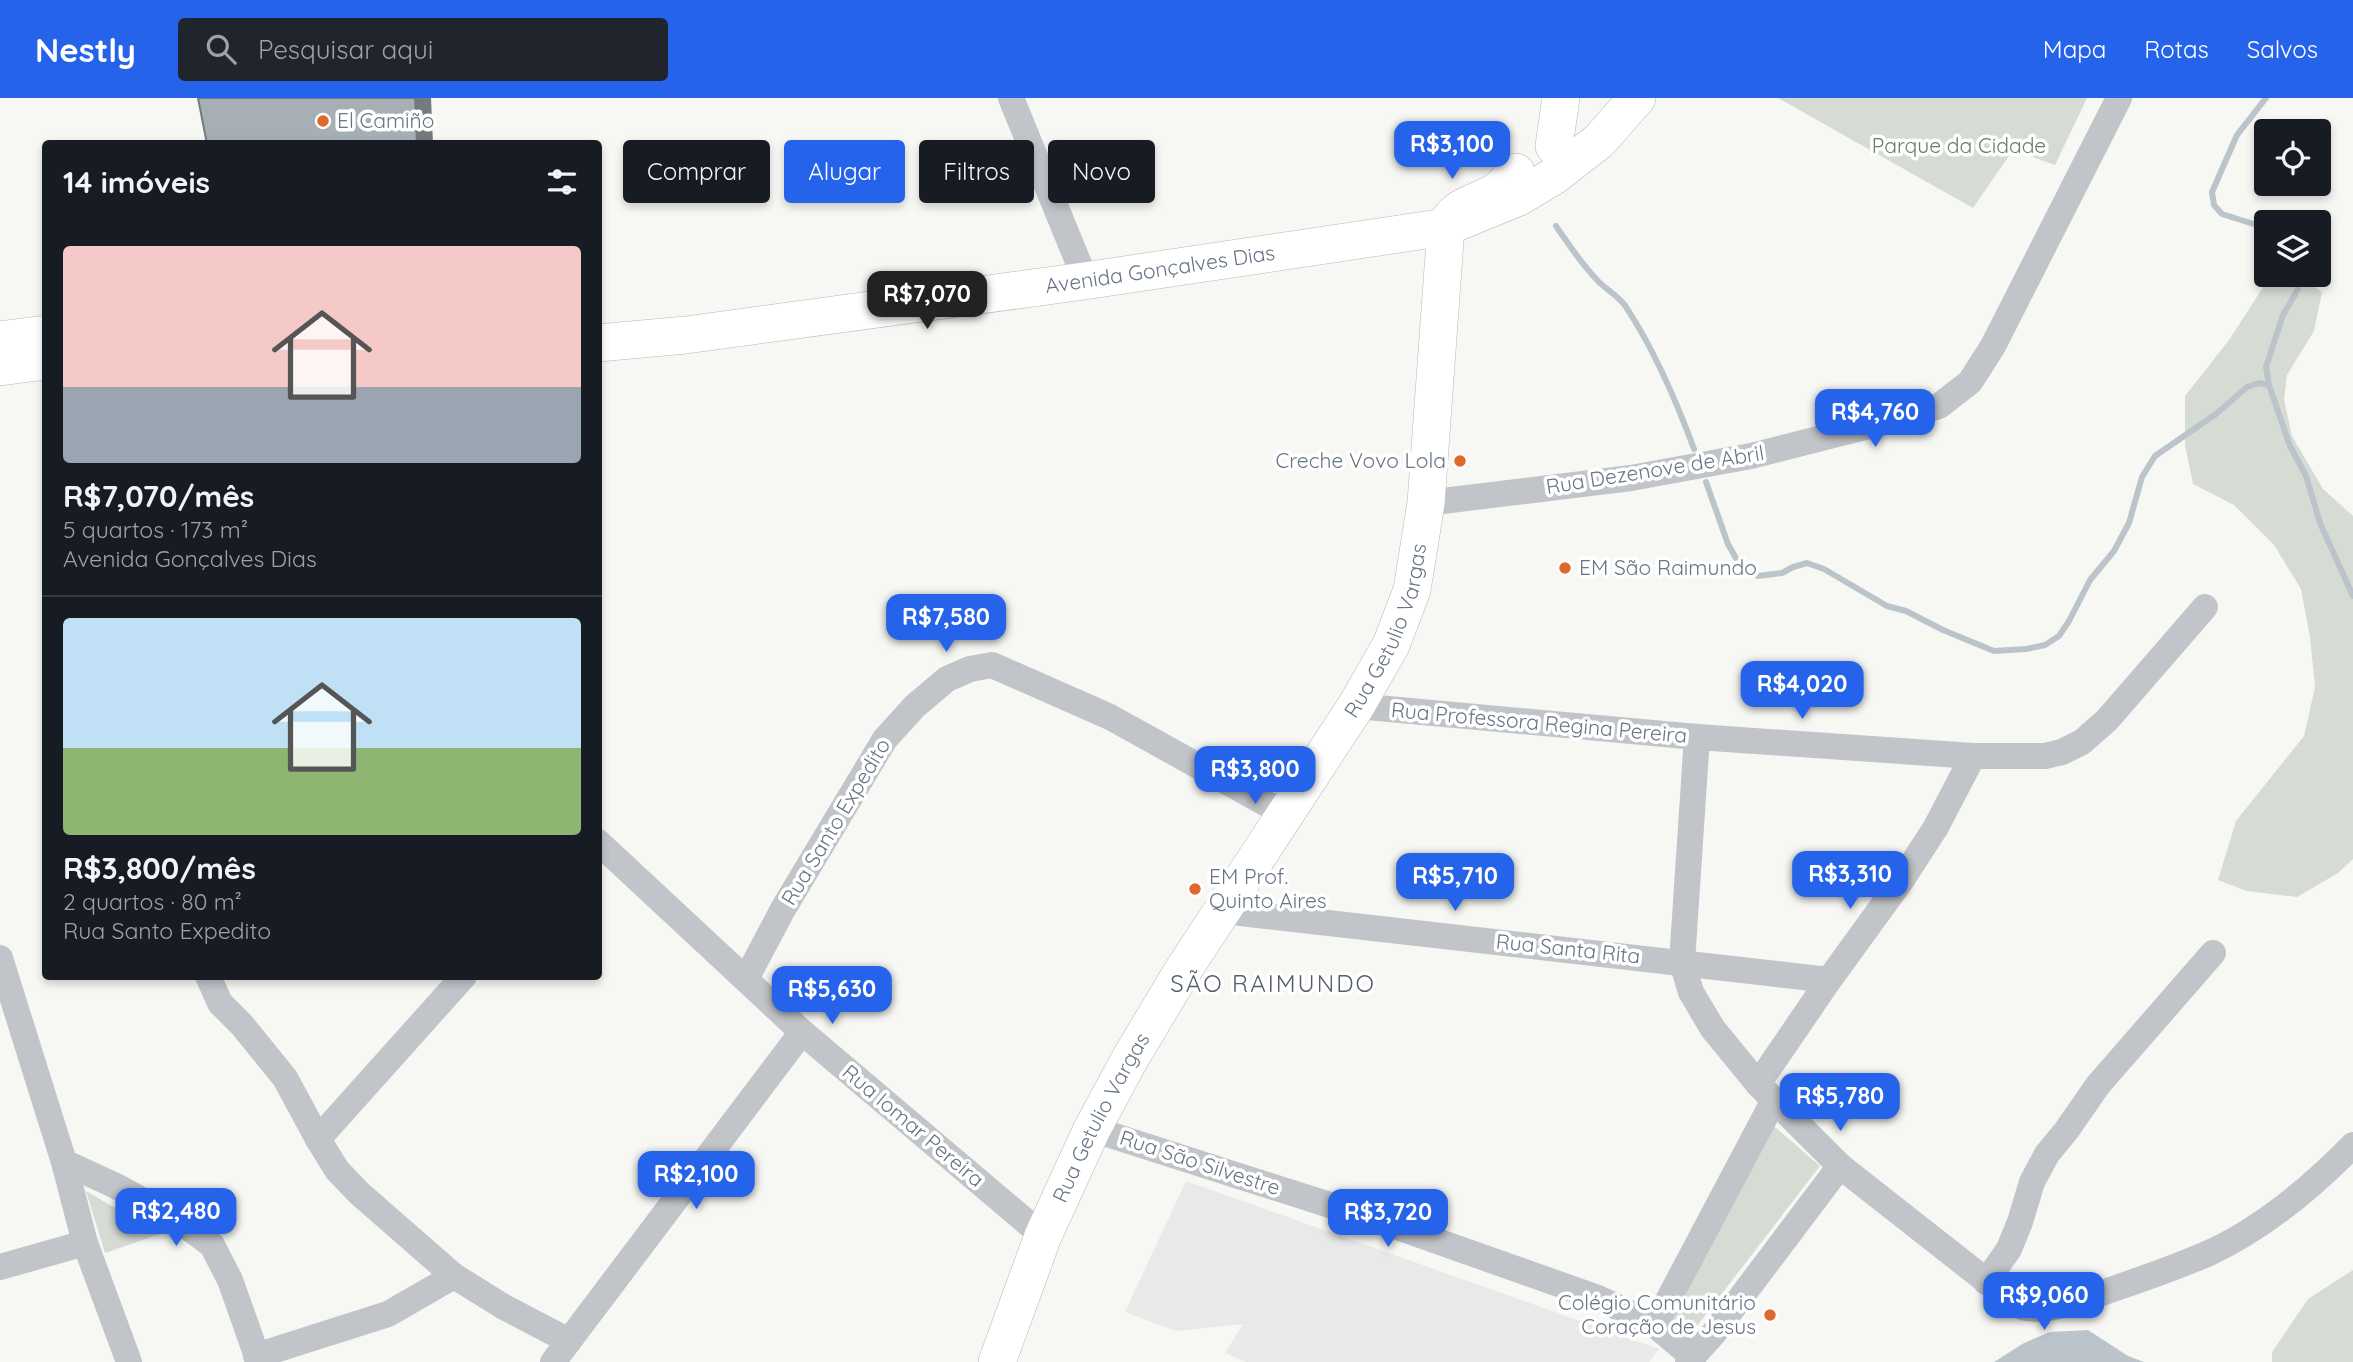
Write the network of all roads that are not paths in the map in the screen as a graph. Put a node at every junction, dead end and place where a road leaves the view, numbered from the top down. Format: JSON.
{"nodes":[{"id":1,"x":1011,"y":98,"type":"edge"},
{"id":2,"x":1561,"y":98,"type":"edge"},
{"id":3,"x":1611,"y":98,"type":"edge"},
{"id":4,"x":1637,"y":98,"type":"edge"},
{"id":5,"x":2119,"y":98,"type":"edge"},
{"id":6,"x":1560,"y":157,"type":"junction"},
{"id":7,"x":1516,"y":172,"type":"junction"},
{"id":8,"x":1446,"y":227,"type":"junction"},
{"id":9,"x":1081,"y":272,"type":"junction"},
{"id":10,"x":602,"y":321,"type":"edge"},
{"id":11,"x":42,"y":335,"type":"edge"},
{"id":12,"x":0,"y":340,"type":"edge"},
{"id":13,"x":602,"y":343,"type":"edge"},
{"id":14,"x":42,"y":362,"type":"edge"},
{"id":15,"x":0,"y":367,"type":"edge"},
{"id":16,"x":1426,"y":503,"type":"junction"},
{"id":17,"x":2205,"y":607,"type":"dead end"},
{"id":18,"x":1356,"y":706,"type":"junction"},
{"id":19,"x":1696,"y":737,"type":"junction"},
{"id":20,"x":1973,"y":756,"type":"junction"},
{"id":21,"x":1285,"y":814,"type":"junction"},
{"id":22,"x":602,"y":846,"type":"edge"},
{"id":23,"x":1223,"y":912,"type":"junction"},
{"id":24,"x":2213,"y":953,"type":"dead end"},
{"id":25,"x":0,"y":958,"type":"edge"},
{"id":26,"x":1682,"y":962,"type":"junction"},
{"id":27,"x":746,"y":979,"type":"junction"},
{"id":28,"x":210,"y":980,"type":"edge"},
{"id":29,"x":460,"y":980,"type":"edge"},
{"id":30,"x":1829,"y":980,"type":"junction"},
{"id":31,"x":802,"y":1032,"type":"junction"},
{"id":32,"x":1766,"y":1092,"type":"junction"},
{"id":33,"x":1092,"y":1129,"type":"junction"},
{"id":34,"x":318,"y":1139,"type":"junction"},
{"id":35,"x":2353,"y":1145,"type":"edge"},
{"id":36,"x":64,"y":1162,"type":"junction"},
{"id":37,"x":1840,"y":1166,"type":"junction"},
{"id":38,"x":1043,"y":1236,"type":"junction"},
{"id":39,"x":85,"y":1242,"type":"junction"},
{"id":40,"x":0,"y":1267,"type":"edge"},
{"id":41,"x":454,"y":1276,"type":"junction"},
{"id":42,"x":1986,"y":1282,"type":"junction"},
{"id":43,"x":1655,"y":1325,"type":"junction"},
{"id":44,"x":569,"y":1341,"type":"junction"},
{"id":45,"x":258,"y":1359,"type":"edge"},
{"id":46,"x":1691,"y":1359,"type":"edge"},
{"id":47,"x":129,"y":1362,"type":"edge"},
{"id":48,"x":553,"y":1362,"type":"edge"},
{"id":49,"x":997,"y":1362,"type":"edge"}],
"edges":[{"from":1,"to":9,"type":"street"},
{"from":2,"to":6,"type":"main road"},
{"from":3,"to":6,"type":"main road"},
{"from":4,"to":6,"type":"main road","name":"Avenida Gonçalves Dias"},
{"from":5,"to":16,"type":"street","name":"Rua Dezenove de Abril"},
{"from":6,"to":7,"type":"main road","name":"Avenida Gonçalves Dias"},
{"from":6,"to":8,"type":"main road","name":"Avenida Gonçalves Dias"},
{"from":7,"to":8,"type":"main road"},
{"from":7,"to":9,"type":"main road","name":"Avenida Gonçalves Dias"},
{"from":8,"to":9,"type":"main road","name":"Avenida Gonçalves Dias"},
{"from":8,"to":16,"type":"main road","name":"Rua Getulio Vargas"},
{"from":9,"to":10,"type":"main road","name":"Avenida Gonçalves Dias"},
{"from":9,"to":13,"type":"main road","name":"Avenida Gonçalves Dias"},
{"from":11,"to":12,"type":"main road"},
{"from":14,"to":15,"type":"main road"},
{"from":16,"to":18,"type":"main road","name":"Rua Getulio Vargas"},
{"from":17,"to":20,"type":"street","name":"Rua Professora Regina Pereira"},
{"from":18,"to":19,"type":"street","name":"Rua Professora Regina Pereira"},
{"from":18,"to":21,"type":"main road","name":"Rua Getulio Vargas"},
{"from":19,"to":20,"type":"street","name":"Rua Professora Regina Pereira"},
{"from":19,"to":26,"type":"street"},
{"from":20,"to":30,"type":"street"},
{"from":21,"to":23,"type":"main road","name":"Rua Getulio Vargas"},
{"from":21,"to":27,"type":"street","name":"Rua Santo Expedito"},
{"from":22,"to":27,"type":"street","name":"Rua Iomar Pereira"},
{"from":23,"to":26,"type":"street","name":"Rua Santa Rita"},
{"from":23,"to":33,"type":"main road","name":"Rua Getulio Vargas"},
{"from":24,"to":42,"type":"street"},
{"from":25,"to":36,"type":"street"},
{"from":26,"to":30,"type":"street","name":"Rua Santa Rita"},
{"from":26,"to":32,"type":"street"},
{"from":27,"to":31,"type":"street","name":"Rua Iomar Pereira"},
{"from":28,"to":34,"type":"street"},
{"from":29,"to":34,"type":"street"},
{"from":30,"to":32,"type":"street"},
{"from":31,"to":38,"type":"street","name":"Rua Iomar Pereira"},
{"from":31,"to":44,"type":"street"},
{"from":32,"to":37,"type":"street"},
{"from":32,"to":43,"type":"street"},
{"from":33,"to":38,"type":"main road","name":"Rua Getulio Vargas"},
{"from":33,"to":43,"type":"street","name":"Rua São Silvestre"},
{"from":34,"to":41,"type":"street"},
{"from":35,"to":42,"type":"street"},
{"from":36,"to":39,"type":"street"},
{"from":36,"to":45,"type":"street"},
{"from":37,"to":42,"type":"street"},
{"from":37,"to":46,"type":"street"},
{"from":38,"to":49,"type":"main road","name":"Rua Getulio Vargas"},
{"from":39,"to":40,"type":"street"},
{"from":39,"to":47,"type":"street"},
{"from":41,"to":44,"type":"street"},
{"from":41,"to":45,"type":"street"},
{"from":43,"to":46,"type":"street","name":"Rua São Silvestre"},
{"from":44,"to":48,"type":"street"}]}
